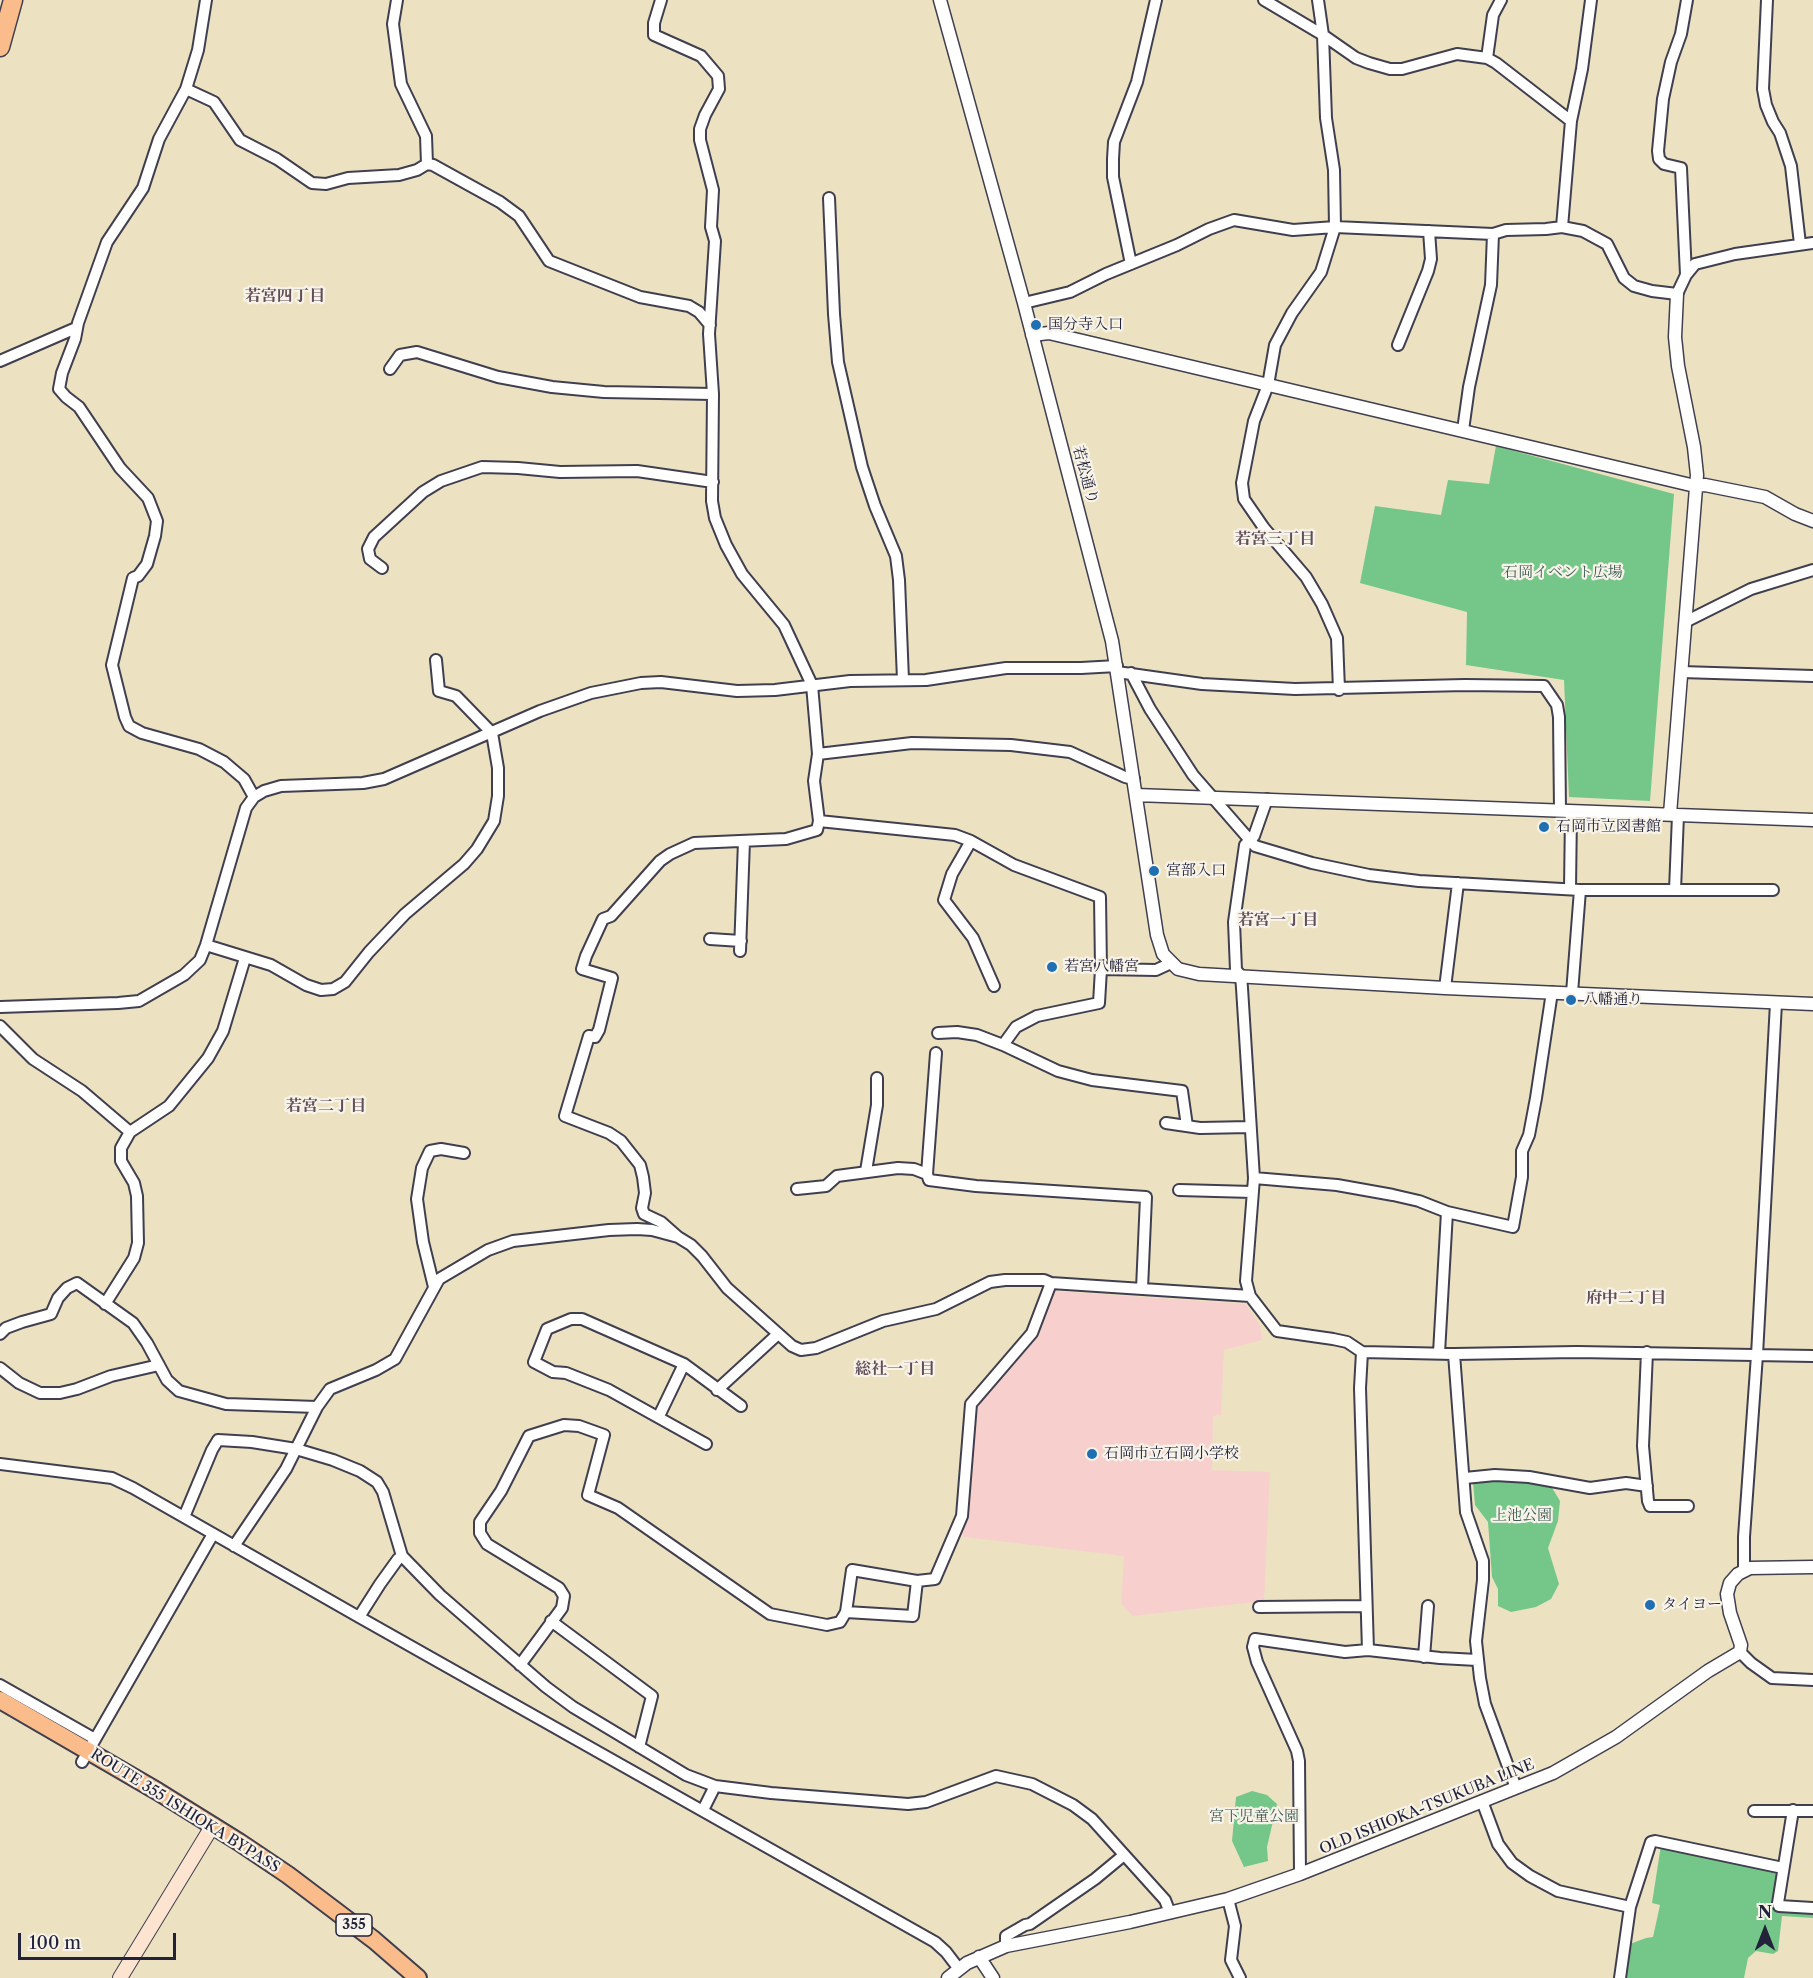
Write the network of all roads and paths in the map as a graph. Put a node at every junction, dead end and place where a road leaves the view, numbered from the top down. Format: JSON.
{"nodes":[{"id":1,"x":13,"y":0,"type":"edge"},
{"id":2,"x":206,"y":0,"type":"edge"},
{"id":3,"x":398,"y":0,"type":"edge"},
{"id":4,"x":661,"y":0,"type":"edge"},
{"id":5,"x":940,"y":0,"type":"edge"},
{"id":6,"x":1156,"y":0,"type":"edge"},
{"id":7,"x":1264,"y":0,"type":"edge"},
{"id":8,"x":1318,"y":0,"type":"edge"},
{"id":9,"x":1501,"y":0,"type":"edge"},
{"id":10,"x":1591,"y":0,"type":"edge"},
{"id":11,"x":1687,"y":0,"type":"edge"},
{"id":12,"x":1767,"y":0,"type":"edge"},
{"id":13,"x":1323,"y":35,"type":"junction"},
{"id":14,"x":0,"y":47,"type":"edge"},
{"id":15,"x":1487,"y":58,"type":"junction"},
{"id":16,"x":186,"y":88,"type":"junction"},
{"id":17,"x":1571,"y":121,"type":"junction"},
{"id":18,"x":427,"y":164,"type":"junction"},
{"id":19,"x":829,"y":198,"type":"dead end"},
{"id":20,"x":1335,"y":227,"type":"junction"},
{"id":21,"x":1562,"y":227,"type":"junction"},
{"id":22,"x":1429,"y":231,"type":"junction"},
{"id":23,"x":1493,"y":234,"type":"junction"},
{"id":24,"x":1813,"y":243,"type":"edge"},
{"id":25,"x":1800,"y":244,"type":"junction"},
{"id":26,"x":1131,"y":264,"type":"junction"},
{"id":27,"x":1686,"y":275,"type":"junction"},
{"id":28,"x":1677,"y":294,"type":"junction"},
{"id":29,"x":1024,"y":303,"type":"junction"},
{"id":30,"x":710,"y":326,"type":"junction"},
{"id":31,"x":76,"y":328,"type":"junction"},
{"id":32,"x":1032,"y":335,"type":"junction"},
{"id":33,"x":1398,"y":345,"type":"dead end"},
{"id":34,"x":0,"y":362,"type":"edge"},
{"id":35,"x":390,"y":369,"type":"dead end"},
{"id":36,"x":1268,"y":385,"type":"junction"},
{"id":37,"x":713,"y":394,"type":"junction"},
{"id":38,"x":1463,"y":430,"type":"junction"},
{"id":39,"x":713,"y":482,"type":"junction"},
{"id":40,"x":1695,"y":486,"type":"junction"},
{"id":41,"x":1813,"y":521,"type":"edge"},
{"id":42,"x":382,"y":568,"type":"dead end"},
{"id":43,"x":1813,"y":570,"type":"edge"},
{"id":44,"x":1685,"y":622,"type":"junction"},
{"id":45,"x":436,"y":660,"type":"dead end"},
{"id":46,"x":1117,"y":669,"type":"junction"},
{"id":47,"x":1681,"y":672,"type":"junction"},
{"id":48,"x":1131,"y":673,"type":"junction"},
{"id":49,"x":1813,"y":676,"type":"edge"},
{"id":50,"x":903,"y":680,"type":"junction"},
{"id":51,"x":812,"y":685,"type":"junction"},
{"id":52,"x":1339,"y":690,"type":"junction"},
{"id":53,"x":492,"y":733,"type":"junction"},
{"id":54,"x":818,"y":754,"type":"junction"},
{"id":55,"x":1134,"y":779,"type":"junction"},
{"id":56,"x":1136,"y":795,"type":"junction"},
{"id":57,"x":254,"y":797,"type":"junction"},
{"id":58,"x":1212,"y":797,"type":"junction"},
{"id":59,"x":1267,"y":800,"type":"junction"},
{"id":60,"x":1566,"y":811,"type":"junction"},
{"id":61,"x":1674,"y":815,"type":"junction"},
{"id":62,"x":1813,"y":820,"type":"edge"},
{"id":63,"x":819,"y":821,"type":"junction"},
{"id":64,"x":1249,"y":840,"type":"junction"},
{"id":65,"x":744,"y":841,"type":"junction"},
{"id":66,"x":971,"y":841,"type":"junction"},
{"id":67,"x":1458,"y":883,"type":"junction"},
{"id":68,"x":1575,"y":890,"type":"junction"},
{"id":69,"x":1675,"y":890,"type":"junction"},
{"id":70,"x":1773,"y":890,"type":"dead end"},
{"id":71,"x":710,"y":939,"type":"dead end"},
{"id":72,"x":206,"y":945,"type":"junction"},
{"id":73,"x":245,"y":958,"type":"junction"},
{"id":74,"x":1171,"y":963,"type":"junction"},
{"id":75,"x":1101,"y":969,"type":"junction"},
{"id":76,"x":1241,"y":976,"type":"junction"},
{"id":77,"x":994,"y":986,"type":"dead end"},
{"id":78,"x":1445,"y":988,"type":"junction"},
{"id":79,"x":1552,"y":993,"type":"junction"},
{"id":80,"x":1572,"y":993,"type":"junction"},
{"id":81,"x":1776,"y":1003,"type":"junction"},
{"id":82,"x":1813,"y":1004,"type":"edge"},
{"id":83,"x":0,"y":1007,"type":"edge"},
{"id":84,"x":0,"y":1026,"type":"edge"},
{"id":85,"x":938,"y":1033,"type":"dead end"},
{"id":86,"x":1003,"y":1045,"type":"junction"},
{"id":87,"x":936,"y":1053,"type":"dead end"},
{"id":88,"x":877,"y":1078,"type":"dead end"},
{"id":89,"x":1166,"y":1123,"type":"dead end"},
{"id":90,"x":1187,"y":1126,"type":"junction"},
{"id":91,"x":1250,"y":1127,"type":"junction"},
{"id":92,"x":130,"y":1132,"type":"junction"},
{"id":93,"x":464,"y":1153,"type":"dead end"},
{"id":94,"x":866,"y":1171,"type":"junction"},
{"id":95,"x":927,"y":1174,"type":"junction"},
{"id":96,"x":1254,"y":1178,"type":"junction"},
{"id":97,"x":798,"y":1189,"type":"dead end"},
{"id":98,"x":1179,"y":1190,"type":"dead end"},
{"id":99,"x":1252,"y":1192,"type":"junction"},
{"id":100,"x":1447,"y":1212,"type":"junction"},
{"id":101,"x":678,"y":1237,"type":"junction"},
{"id":102,"x":1051,"y":1283,"type":"junction"},
{"id":103,"x":434,"y":1287,"type":"junction"},
{"id":104,"x":1142,"y":1289,"type":"junction"},
{"id":105,"x":1250,"y":1296,"type":"junction"},
{"id":106,"x":105,"y":1304,"type":"junction"},
{"id":107,"x":0,"y":1334,"type":"edge"},
{"id":108,"x":778,"y":1334,"type":"junction"},
{"id":109,"x":1362,"y":1352,"type":"junction"},
{"id":110,"x":1647,"y":1352,"type":"junction"},
{"id":111,"x":1439,"y":1353,"type":"junction"},
{"id":112,"x":1454,"y":1354,"type":"junction"},
{"id":113,"x":1757,"y":1355,"type":"junction"},
{"id":114,"x":1813,"y":1356,"type":"edge"},
{"id":115,"x":0,"y":1357,"type":"edge"},
{"id":116,"x":684,"y":1364,"type":"junction"},
{"id":117,"x":159,"y":1365,"type":"junction"},
{"id":118,"x":0,"y":1367,"type":"edge"},
{"id":119,"x":717,"y":1390,"type":"junction"},
{"id":120,"x":741,"y":1406,"type":"dead end"},
{"id":121,"x":317,"y":1407,"type":"junction"},
{"id":122,"x":658,"y":1416,"type":"junction"},
{"id":123,"x":706,"y":1443,"type":"dead end"},
{"id":124,"x":297,"y":1449,"type":"junction"},
{"id":125,"x":0,"y":1464,"type":"edge"},
{"id":126,"x":1465,"y":1478,"type":"junction"},
{"id":127,"x":1647,"y":1486,"type":"junction"},
{"id":128,"x":1688,"y":1506,"type":"dead end"},
{"id":129,"x":184,"y":1517,"type":"junction"},
{"id":130,"x":213,"y":1534,"type":"junction"},
{"id":131,"x":234,"y":1546,"type":"junction"},
{"id":132,"x":402,"y":1556,"type":"junction"},
{"id":133,"x":1813,"y":1568,"type":"edge"},
{"id":134,"x":1744,"y":1571,"type":"junction"},
{"id":135,"x":917,"y":1581,"type":"junction"},
{"id":136,"x":1366,"y":1606,"type":"junction"},
{"id":137,"x":1428,"y":1606,"type":"dead end"},
{"id":138,"x":1259,"y":1607,"type":"dead end"},
{"id":139,"x":846,"y":1612,"type":"junction"},
{"id":140,"x":358,"y":1617,"type":"junction"},
{"id":141,"x":551,"y":1621,"type":"junction"},
{"id":142,"x":1368,"y":1650,"type":"junction"},
{"id":143,"x":1740,"y":1652,"type":"junction"},
{"id":144,"x":1424,"y":1657,"type":"junction"},
{"id":145,"x":1477,"y":1660,"type":"junction"},
{"id":146,"x":520,"y":1665,"type":"junction"},
{"id":147,"x":1813,"y":1680,"type":"edge"},
{"id":148,"x":0,"y":1685,"type":"edge"},
{"id":149,"x":0,"y":1700,"type":"edge"},
{"id":150,"x":639,"y":1747,"type":"junction"},
{"id":151,"x":88,"y":1751,"type":"junction"},
{"id":152,"x":715,"y":1786,"type":"junction"},
{"id":153,"x":1516,"y":1788,"type":"junction"},
{"id":154,"x":1482,"y":1801,"type":"junction"},
{"id":155,"x":702,"y":1810,"type":"junction"},
{"id":156,"x":1793,"y":1810,"type":"junction"},
{"id":157,"x":1754,"y":1811,"type":"dead end"},
{"id":158,"x":1813,"y":1811,"type":"edge"},
{"id":159,"x":213,"y":1825,"type":"junction"},
{"id":160,"x":1124,"y":1855,"type":"junction"},
{"id":161,"x":1783,"y":1868,"type":"junction"},
{"id":162,"x":1300,"y":1874,"type":"junction"},
{"id":163,"x":1228,"y":1899,"type":"junction"},
{"id":164,"x":1630,"y":1907,"type":"junction"},
{"id":165,"x":1813,"y":1908,"type":"edge"},
{"id":166,"x":1170,"y":1913,"type":"junction"},
{"id":167,"x":1006,"y":1946,"type":"junction"},
{"id":168,"x":979,"y":1957,"type":"junction"},
{"id":169,"x":959,"y":1969,"type":"junction"},
{"id":170,"x":120,"y":1978,"type":"edge"},
{"id":171,"x":418,"y":1978,"type":"edge"},
{"id":172,"x":948,"y":1978,"type":"edge"},
{"id":173,"x":993,"y":1978,"type":"edge"},
{"id":174,"x":1240,"y":1978,"type":"edge"},
{"id":175,"x":1620,"y":1978,"type":"edge"}],
"edges":[{"from":1,"to":14,"type":"highway"},
{"from":2,"to":16,"type":"street"},
{"from":3,"to":18,"type":"street"},
{"from":4,"to":30,"type":"street"},
{"from":5,"to":29,"type":"street","name":"若松通り"},
{"from":6,"to":26,"type":"street"},
{"from":7,"to":13,"type":"street"},
{"from":8,"to":13,"type":"street"},
{"from":9,"to":15,"type":"street"},
{"from":10,"to":17,"type":"street"},
{"from":11,"to":27,"type":"street"},
{"from":12,"to":25,"type":"street"},
{"from":13,"to":15,"type":"street"},
{"from":13,"to":20,"type":"street"},
{"from":15,"to":17,"type":"street"},
{"from":16,"to":18,"type":"street"},
{"from":16,"to":31,"type":"street"},
{"from":17,"to":21,"type":"street"},
{"from":18,"to":30,"type":"street"},
{"from":19,"to":50,"type":"street"},
{"from":20,"to":22,"type":"street"},
{"from":20,"to":26,"type":"street"},
{"from":20,"to":36,"type":"street"},
{"from":21,"to":23,"type":"street"},
{"from":21,"to":28,"type":"street"},
{"from":22,"to":23,"type":"street"},
{"from":22,"to":33,"type":"street"},
{"from":23,"to":38,"type":"street"},
{"from":24,"to":25,"type":"street"},
{"from":25,"to":27,"type":"street"},
{"from":26,"to":29,"type":"street"},
{"from":27,"to":28,"type":"street"},
{"from":28,"to":40,"type":"street"},
{"from":29,"to":32,"type":"street","name":"若松通り"},
{"from":30,"to":37,"type":"street"},
{"from":31,"to":34,"type":"street"},
{"from":31,"to":57,"type":"street"},
{"from":32,"to":36,"type":"street"},
{"from":32,"to":46,"type":"street","name":"若松通り"},
{"from":35,"to":37,"type":"street"},
{"from":36,"to":38,"type":"street"},
{"from":36,"to":52,"type":"street"},
{"from":37,"to":39,"type":"street"},
{"from":38,"to":40,"type":"street"},
{"from":39,"to":42,"type":"street"},
{"from":39,"to":51,"type":"street"},
{"from":40,"to":41,"type":"street"},
{"from":40,"to":44,"type":"street"},
{"from":43,"to":44,"type":"street"},
{"from":44,"to":47,"type":"street"},
{"from":45,"to":53,"type":"street"},
{"from":46,"to":48,"type":"street"},
{"from":46,"to":50,"type":"street"},
{"from":46,"to":55,"type":"street","name":"若松通り"},
{"from":47,"to":49,"type":"street"},
{"from":47,"to":61,"type":"street"},
{"from":48,"to":52,"type":"street"},
{"from":48,"to":58,"type":"street"},
{"from":50,"to":51,"type":"street"},
{"from":51,"to":53,"type":"street"},
{"from":51,"to":54,"type":"street"},
{"from":52,"to":60,"type":"street"},
{"from":53,"to":57,"type":"street"},
{"from":53,"to":73,"type":"street"},
{"from":54,"to":55,"type":"street"},
{"from":54,"to":63,"type":"street"},
{"from":55,"to":56,"type":"street","name":"若松通り"},
{"from":56,"to":58,"type":"street"},
{"from":56,"to":74,"type":"street","name":"若松通り"},
{"from":57,"to":72,"type":"street"},
{"from":58,"to":59,"type":"street"},
{"from":58,"to":64,"type":"street"},
{"from":59,"to":60,"type":"street"},
{"from":59,"to":64,"type":"street"},
{"from":60,"to":61,"type":"street"},
{"from":60,"to":68,"type":"street"},
{"from":61,"to":62,"type":"street"},
{"from":61,"to":69,"type":"street"},
{"from":63,"to":65,"type":"street"},
{"from":63,"to":66,"type":"street"},
{"from":64,"to":67,"type":"street"},
{"from":64,"to":76,"type":"street"},
{"from":65,"to":71,"type":"street"},
{"from":65,"to":101,"type":"street"},
{"from":66,"to":75,"type":"street"},
{"from":66,"to":77,"type":"street"},
{"from":67,"to":68,"type":"street"},
{"from":67,"to":78,"type":"street"},
{"from":68,"to":69,"type":"street"},
{"from":68,"to":80,"type":"street"},
{"from":69,"to":70,"type":"street"},
{"from":72,"to":73,"type":"street"},
{"from":72,"to":83,"type":"street"},
{"from":73,"to":92,"type":"street"},
{"from":74,"to":75,"type":"street"},
{"from":74,"to":76,"type":"street"},
{"from":75,"to":86,"type":"street"},
{"from":76,"to":78,"type":"street"},
{"from":76,"to":91,"type":"street"},
{"from":78,"to":79,"type":"street"},
{"from":79,"to":80,"type":"street"},
{"from":79,"to":100,"type":"street"},
{"from":80,"to":81,"type":"street"},
{"from":81,"to":82,"type":"street"},
{"from":81,"to":113,"type":"street"},
{"from":84,"to":92,"type":"street"},
{"from":85,"to":86,"type":"street"},
{"from":86,"to":90,"type":"street"},
{"from":87,"to":95,"type":"street"},
{"from":88,"to":94,"type":"street"},
{"from":89,"to":90,"type":"street"},
{"from":90,"to":91,"type":"street"},
{"from":91,"to":96,"type":"street"},
{"from":92,"to":106,"type":"street"},
{"from":93,"to":103,"type":"street"},
{"from":94,"to":95,"type":"street"},
{"from":94,"to":97,"type":"street"},
{"from":95,"to":104,"type":"street"},
{"from":96,"to":99,"type":"street"},
{"from":96,"to":100,"type":"street"},
{"from":98,"to":99,"type":"street"},
{"from":99,"to":105,"type":"street"},
{"from":100,"to":111,"type":"street"},
{"from":101,"to":103,"type":"street"},
{"from":101,"to":108,"type":"street"},
{"from":102,"to":104,"type":"street"},
{"from":102,"to":108,"type":"street"},
{"from":102,"to":135,"type":"street"},
{"from":103,"to":121,"type":"street"},
{"from":104,"to":105,"type":"street"},
{"from":105,"to":109,"type":"street"},
{"from":106,"to":107,"type":"street"},
{"from":106,"to":117,"type":"street"},
{"from":108,"to":119,"type":"street"},
{"from":109,"to":111,"type":"street"},
{"from":109,"to":136,"type":"street"},
{"from":110,"to":112,"type":"street"},
{"from":110,"to":113,"type":"street"},
{"from":110,"to":127,"type":"street"},
{"from":111,"to":112,"type":"street"},
{"from":112,"to":126,"type":"street"},
{"from":113,"to":114,"type":"street"},
{"from":113,"to":134,"type":"street"},
{"from":115,"to":118,"type":"street"},
{"from":116,"to":119,"type":"street"},
{"from":116,"to":122,"type":"street"},
{"from":116,"to":122,"type":"street"},
{"from":117,"to":118,"type":"street"},
{"from":117,"to":121,"type":"street"},
{"from":119,"to":120,"type":"street"},
{"from":121,"to":124,"type":"street"},
{"from":122,"to":123,"type":"street"},
{"from":124,"to":129,"type":"street"},
{"from":124,"to":131,"type":"street"},
{"from":124,"to":132,"type":"street"},
{"from":125,"to":129,"type":"street"},
{"from":126,"to":127,"type":"street"},
{"from":126,"to":145,"type":"street"},
{"from":127,"to":128,"type":"street"},
{"from":129,"to":130,"type":"street"},
{"from":130,"to":131,"type":"street"},
{"from":130,"to":151,"type":"street"},
{"from":131,"to":140,"type":"street"},
{"from":132,"to":140,"type":"street"},
{"from":132,"to":146,"type":"street"},
{"from":133,"to":134,"type":"street"},
{"from":134,"to":143,"type":"street"},
{"from":135,"to":139,"type":"street"},
{"from":135,"to":139,"type":"street"},
{"from":136,"to":138,"type":"street"},
{"from":136,"to":142,"type":"street"},
{"from":137,"to":144,"type":"street"},
{"from":139,"to":141,"type":"street"},
{"from":140,"to":155,"type":"street"},
{"from":141,"to":146,"type":"street"},
{"from":141,"to":150,"type":"street"},
{"from":142,"to":144,"type":"street"},
{"from":142,"to":162,"type":"street"},
{"from":143,"to":147,"type":"street"},
{"from":143,"to":153,"type":"street","name":"OLD ISHIOKA-TSUKUBA LINE"},
{"from":144,"to":145,"type":"street"},
{"from":145,"to":153,"type":"street"},
{"from":146,"to":150,"type":"street"},
{"from":148,"to":151,"type":"street"},
{"from":149,"to":151,"type":"highway","name":"ROUTE 355 ISHIOKA BYPASS","number":"355"},
{"from":150,"to":152,"type":"street"},
{"from":151,"to":159,"type":"highway","name":"ROUTE 355 ISHIOKA BYPASS","number":"355"},
{"from":152,"to":155,"type":"street"},
{"from":152,"to":160,"type":"street"},
{"from":153,"to":154,"type":"street","name":"OLD ISHIOKA-TSUKUBA LINE"},
{"from":154,"to":162,"type":"street","name":"OLD ISHIOKA-TSUKUBA LINE"},
{"from":154,"to":164,"type":"street"},
{"from":155,"to":169,"type":"street"},
{"from":156,"to":157,"type":"street"},
{"from":156,"to":158,"type":"street"},
{"from":156,"to":161,"type":"street"},
{"from":159,"to":170,"type":"main road"},
{"from":159,"to":171,"type":"highway","name":"ROUTE 355 ISHIOKA BYPASS","number":"355"},
{"from":160,"to":166,"type":"street"},
{"from":160,"to":167,"type":"street"},
{"from":161,"to":164,"type":"street"},
{"from":161,"to":165,"type":"street"},
{"from":162,"to":163,"type":"street","name":"OLD ISHIOKA-TSUKUBA LINE"},
{"from":163,"to":166,"type":"street","name":"OLD ISHIOKA-TSUKUBA LINE"},
{"from":163,"to":174,"type":"street"},
{"from":164,"to":175,"type":"street"},
{"from":166,"to":167,"type":"street","name":"OLD ISHIOKA-TSUKUBA LINE"},
{"from":167,"to":168,"type":"street","name":"OLD ISHIOKA-TSUKUBA LINE"},
{"from":168,"to":169,"type":"street","name":"OLD ISHIOKA-TSUKUBA LINE"},
{"from":168,"to":173,"type":"street"},
{"from":169,"to":172,"type":"street","name":"OLD ISHIOKA-TSUKUBA LINE"}]}
